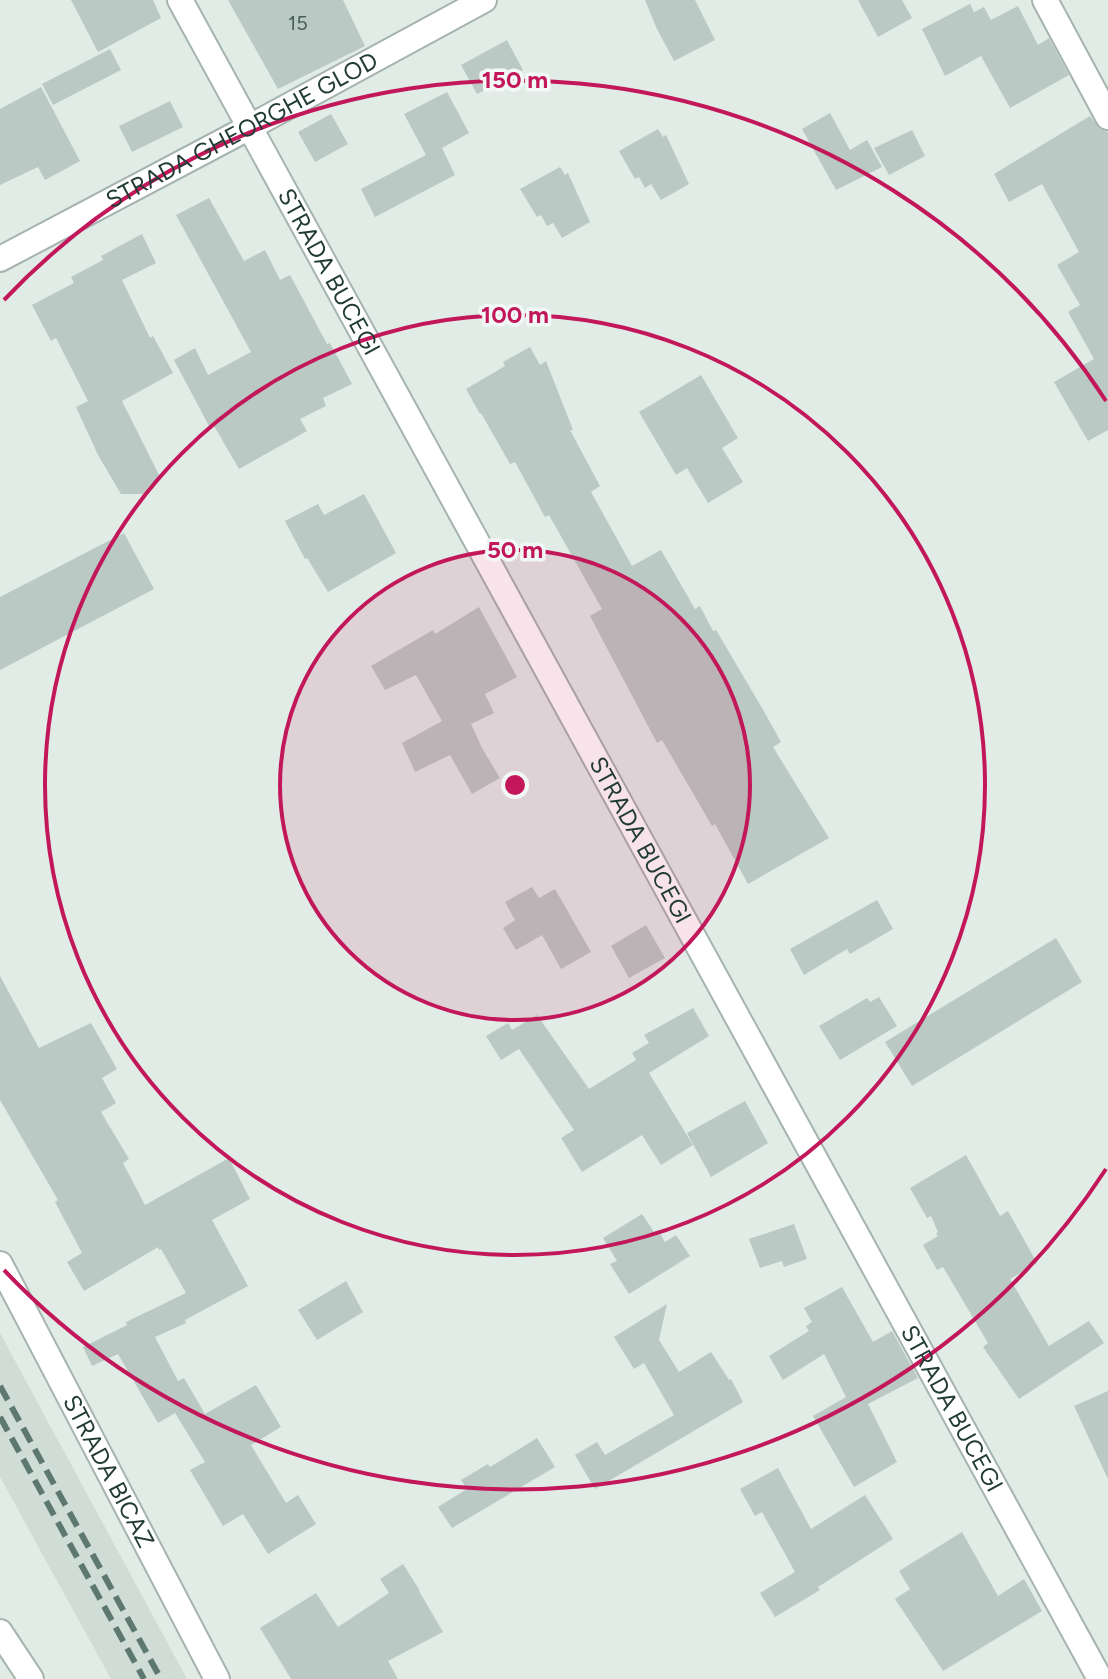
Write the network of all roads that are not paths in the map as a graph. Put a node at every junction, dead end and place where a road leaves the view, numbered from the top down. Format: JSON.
{"nodes":[{"id":1,"x":180,"y":0,"type":"edge"},
{"id":2,"x":484,"y":0,"type":"edge"},
{"id":3,"x":1045,"y":0,"type":"edge"},
{"id":4,"x":1108,"y":117,"type":"edge"},
{"id":5,"x":248,"y":128,"type":"junction"},
{"id":6,"x":0,"y":259,"type":"edge"},
{"id":7,"x":0,"y":1264,"type":"edge"},
{"id":8,"x":0,"y":1632,"type":"edge"},
{"id":9,"x":31,"y":1679,"type":"edge"},
{"id":10,"x":217,"y":1679,"type":"edge"},
{"id":11,"x":1100,"y":1679,"type":"edge"}],
"edges":[{"from":1,"to":5,"type":"street","name":"STRADA BUCEGI"},
{"from":2,"to":5,"type":"street","name":"STRADA GHEORGHE GLOD"},
{"from":3,"to":4,"type":"street"},
{"from":5,"to":6,"type":"street","name":"STRADA GHEORGHE GLOD"},
{"from":5,"to":11,"type":"street","name":"STRADA BUCEGI"},
{"from":7,"to":10,"type":"street","name":"STRADA BICAZ"},
{"from":8,"to":9,"type":"street"}]}
